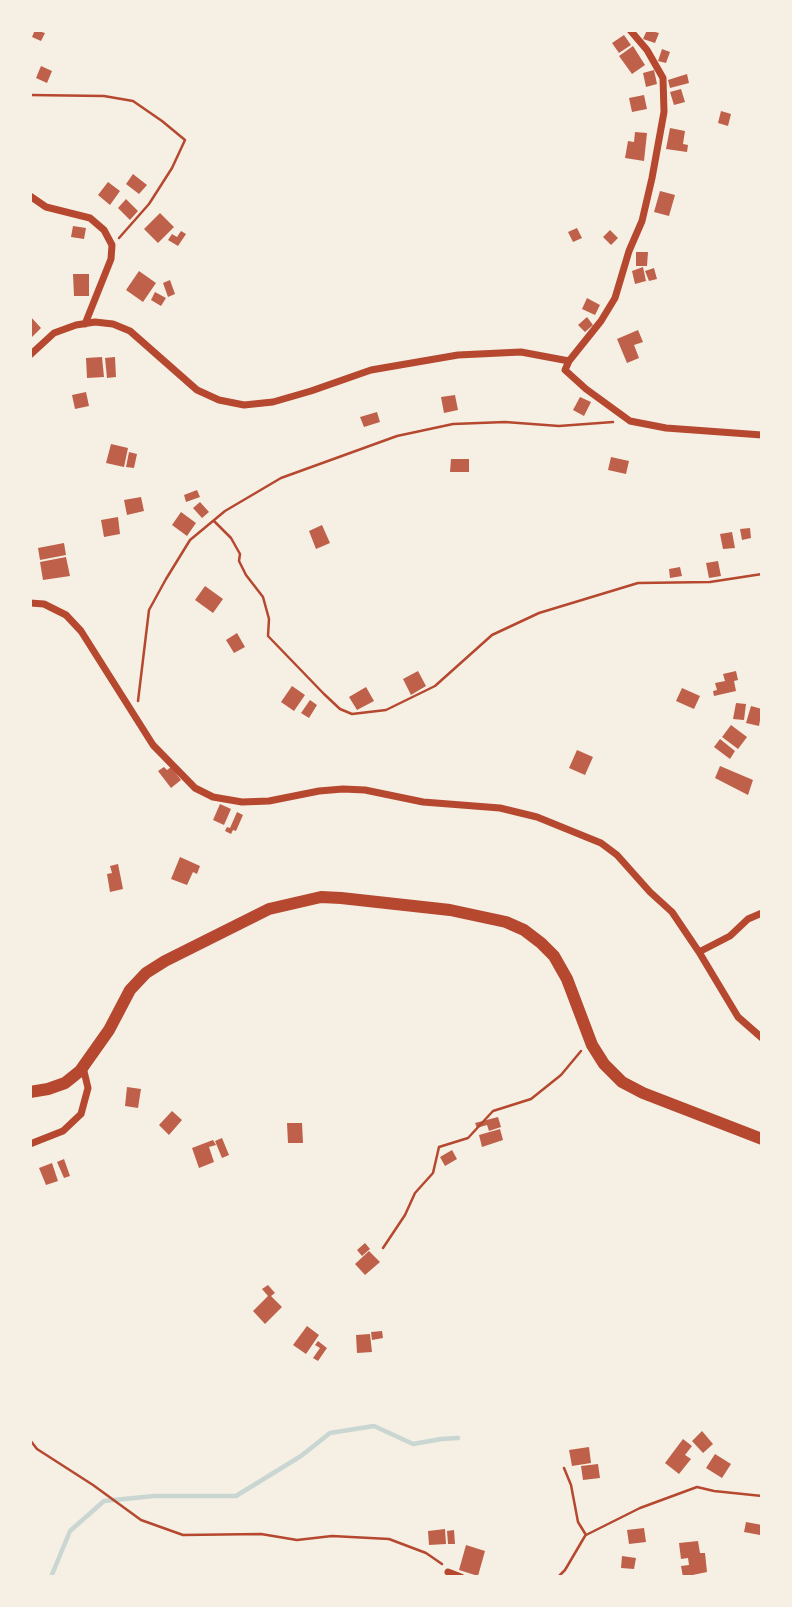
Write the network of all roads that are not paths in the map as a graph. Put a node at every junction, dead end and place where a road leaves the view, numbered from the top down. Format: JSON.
{"nodes":[{"id":1,"x":630,"y":30,"type":"edge"},
{"id":2,"x":30,"y":196,"type":"edge"},
{"id":3,"x":85,"y":324,"type":"junction"},
{"id":4,"x":30,"y":355,"type":"edge"},
{"id":5,"x":569,"y":361,"type":"junction"},
{"id":6,"x":762,"y":435,"type":"edge"},
{"id":7,"x":30,"y":603,"type":"edge"},
{"id":8,"x":762,"y":913,"type":"edge"},
{"id":9,"x":699,"y":952,"type":"junction"},
{"id":10,"x":762,"y":1038,"type":"edge"},
{"id":11,"x":83,"y":1067,"type":"junction"},
{"id":12,"x":30,"y":1092,"type":"edge"},
{"id":13,"x":762,"y":1139,"type":"edge"},
{"id":14,"x":30,"y":1144,"type":"edge"},
{"id":15,"x":448,"y":1572,"type":"road end"},
{"id":16,"x":461,"y":1577,"type":"edge"}],
"edges":[{"from":1,"to":5,"type":"street"},
{"from":2,"to":3,"type":"street"},
{"from":3,"to":4,"type":"street"},
{"from":3,"to":5,"type":"street"},
{"from":5,"to":6,"type":"street"},
{"from":7,"to":9,"type":"street"},
{"from":8,"to":9,"type":"street"},
{"from":9,"to":10,"type":"street"},
{"from":11,"to":12,"type":"highway"},
{"from":11,"to":13,"type":"highway"},
{"from":11,"to":14,"type":"street"},
{"from":15,"to":16,"type":"street"}]}
